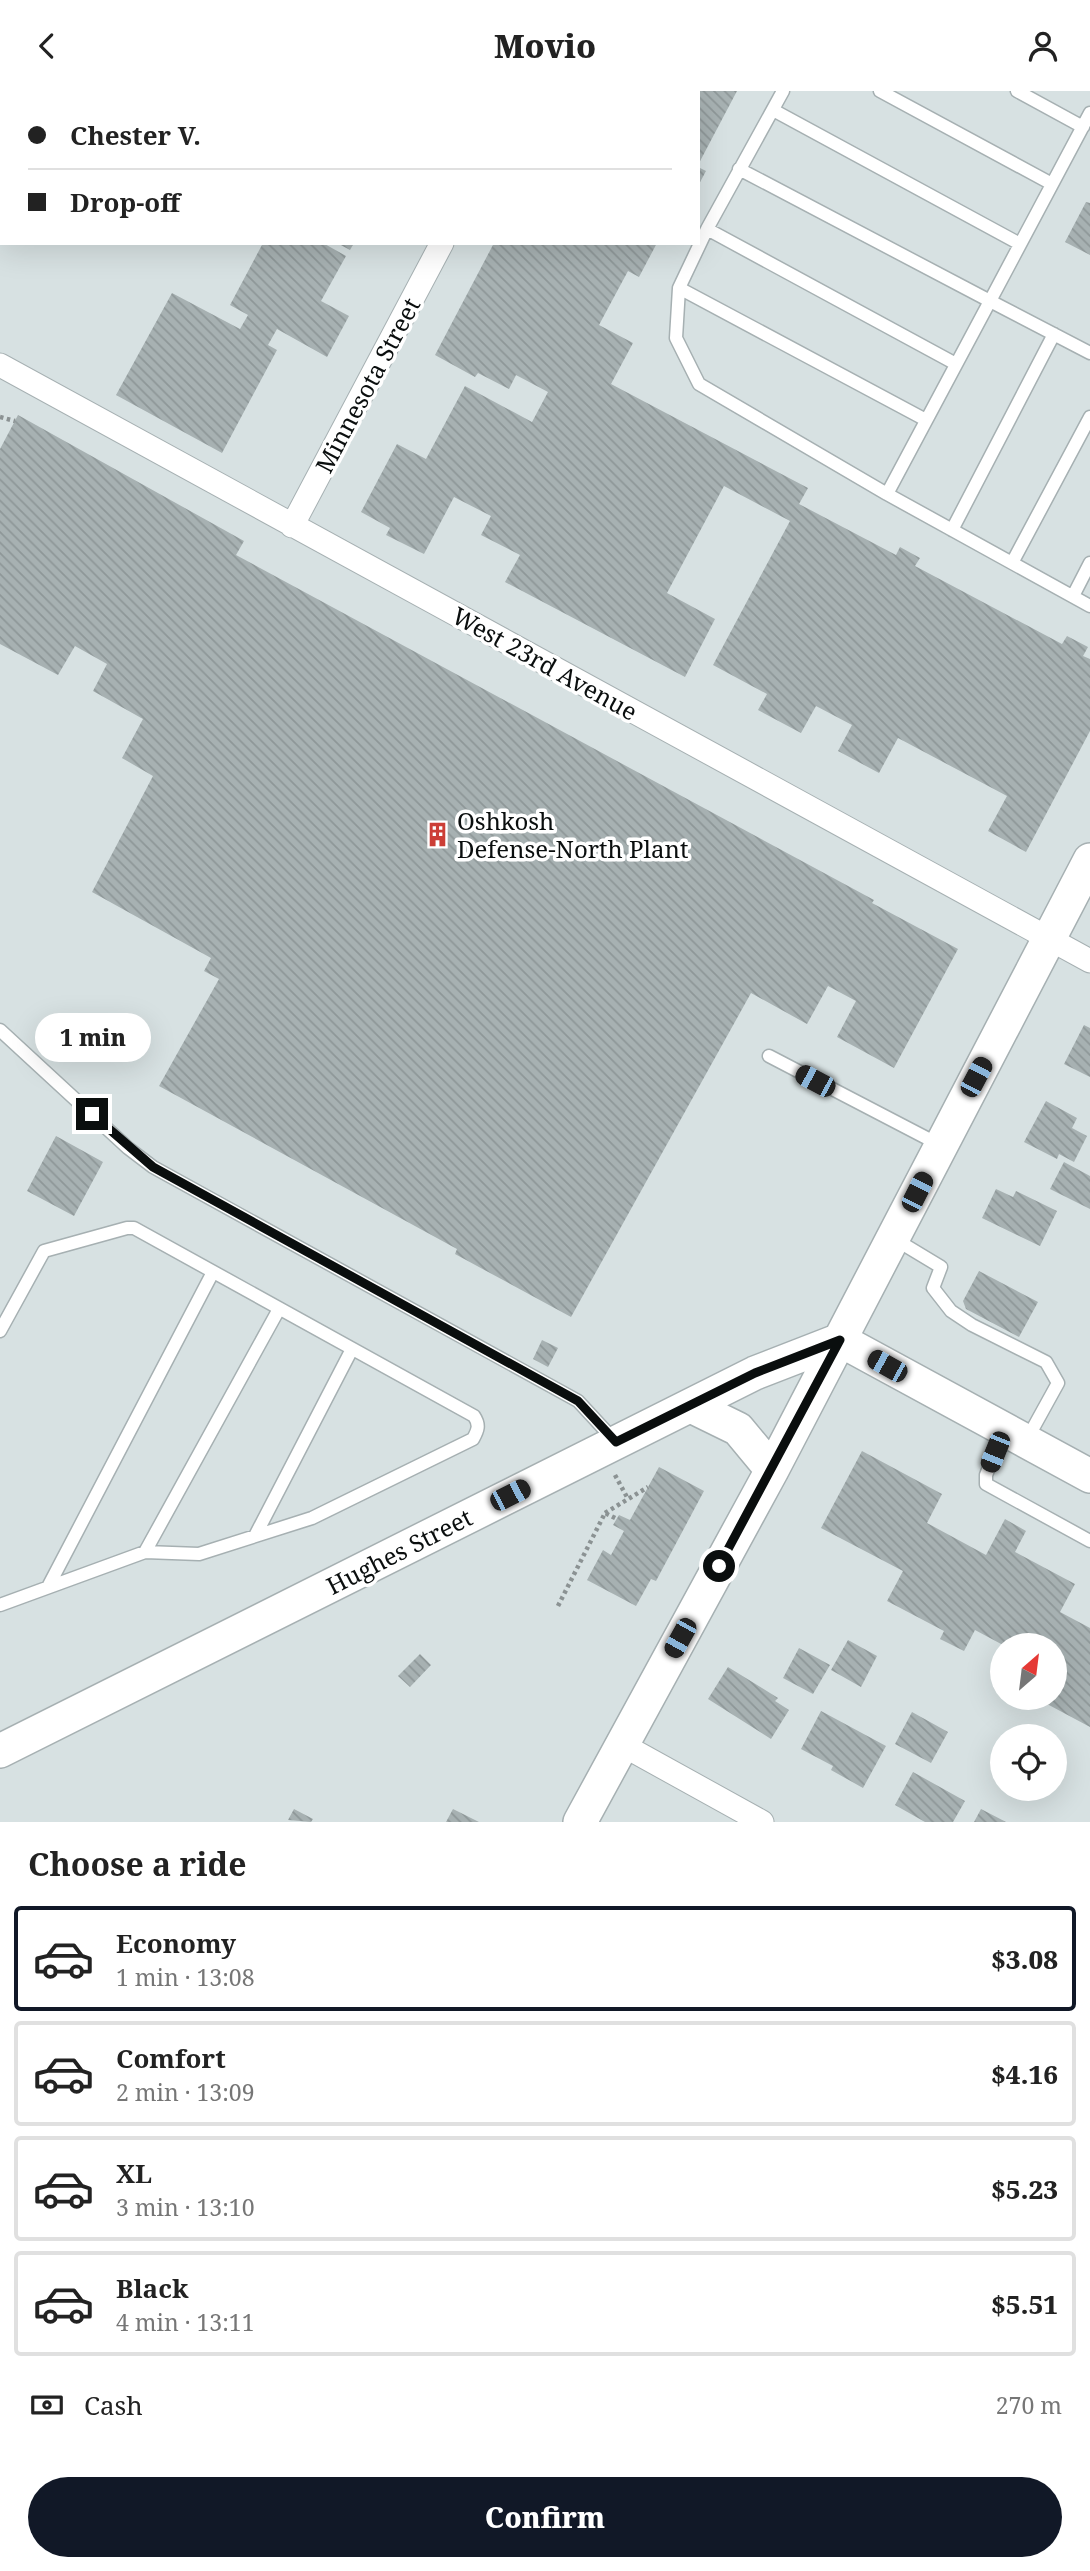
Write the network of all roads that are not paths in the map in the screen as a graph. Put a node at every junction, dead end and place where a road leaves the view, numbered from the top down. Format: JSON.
{"nodes":[{"id":1,"x":783,"y":91,"type":"edge"},
{"id":2,"x":880,"y":91,"type":"edge"},
{"id":3,"x":1017,"y":91,"type":"edge"},
{"id":4,"x":772,"y":110,"type":"junction"},
{"id":5,"x":1090,"y":113,"type":"edge"},
{"id":6,"x":1083,"y":127,"type":"junction"},
{"id":7,"x":739,"y":169,"type":"junction"},
{"id":8,"x":1052,"y":184,"type":"junction"},
{"id":9,"x":707,"y":229,"type":"junction"},
{"id":10,"x":700,"y":244,"type":"edge"},
{"id":11,"x":1020,"y":244,"type":"junction"},
{"id":12,"x":441,"y":245,"type":"edge"},
{"id":13,"x":699,"y":245,"type":"edge"},
{"id":14,"x":679,"y":288,"type":"junction"},
{"id":15,"x":990,"y":301,"type":"junction"},
{"id":16,"x":1054,"y":334,"type":"junction"},
{"id":17,"x":1090,"y":353,"type":"edge"},
{"id":18,"x":956,"y":363,"type":"junction"},
{"id":19,"x":0,"y":365,"type":"edge"},
{"id":20,"x":1090,"y":417,"type":"edge"},
{"id":21,"x":926,"y":419,"type":"junction"},
{"id":22,"x":887,"y":494,"type":"junction"},
{"id":23,"x":292,"y":526,"type":"junction"},
{"id":24,"x":952,"y":530,"type":"junction"},
{"id":25,"x":1012,"y":563,"type":"junction"},
{"id":26,"x":1090,"y":563,"type":"edge"},
{"id":27,"x":1073,"y":596,"type":"junction"},
{"id":28,"x":1090,"y":605,"type":"edge"},
{"id":29,"x":1090,"y":860,"type":"edge"},
{"id":30,"x":1049,"y":937,"type":"junction"},
{"id":31,"x":1090,"y":961,"type":"edge"},
{"id":32,"x":0,"y":1030,"type":"edge"},
{"id":33,"x":769,"y":1056,"type":"dead end"},
{"id":34,"x":940,"y":1145,"type":"junction"},
{"id":35,"x":893,"y":1238,"type":"junction"},
{"id":36,"x":213,"y":1272,"type":"junction"},
{"id":37,"x":279,"y":1309,"type":"junction"},
{"id":38,"x":0,"y":1331,"type":"edge"},
{"id":39,"x":840,"y":1340,"type":"junction"},
{"id":40,"x":352,"y":1349,"type":"junction"},
{"id":41,"x":691,"y":1406,"type":"junction"},
{"id":42,"x":1015,"y":1435,"type":"junction"},
{"id":43,"x":616,"y":1442,"type":"junction"},
{"id":44,"x":772,"y":1470,"type":"junction"},
{"id":45,"x":1090,"y":1476,"type":"edge"},
{"id":46,"x":255,"y":1537,"type":"junction"},
{"id":47,"x":1090,"y":1541,"type":"edge"},
{"id":48,"x":145,"y":1552,"type":"junction"},
{"id":49,"x":48,"y":1587,"type":"junction"},
{"id":50,"x":0,"y":1605,"type":"edge"},
{"id":51,"x":621,"y":1744,"type":"junction"},
{"id":52,"x":0,"y":1751,"type":"edge"},
{"id":53,"x":580,"y":1822,"type":"edge"},
{"id":54,"x":762,"y":1822,"type":"edge"}],
"edges":[{"from":1,"to":4,"type":"lane"},
{"from":2,"to":8,"type":"lane"},
{"from":3,"to":6,"type":"lane"},
{"from":4,"to":7,"type":"lane"},
{"from":4,"to":11,"type":"lane"},
{"from":5,"to":6,"type":"lane"},
{"from":6,"to":8,"type":"lane"},
{"from":7,"to":9,"type":"lane"},
{"from":7,"to":15,"type":"lane"},
{"from":8,"to":11,"type":"lane"},
{"from":9,"to":10,"type":"lane"},
{"from":9,"to":18,"type":"lane"},
{"from":11,"to":15,"type":"lane"},
{"from":12,"to":23,"type":"street","name":"Minnesota Street"},
{"from":13,"to":14,"type":"lane"},
{"from":14,"to":21,"type":"lane"},
{"from":14,"to":22,"type":"lane"},
{"from":15,"to":16,"type":"lane"},
{"from":15,"to":18,"type":"lane"},
{"from":16,"to":17,"type":"lane"},
{"from":16,"to":24,"type":"lane"},
{"from":18,"to":21,"type":"lane"},
{"from":19,"to":23,"type":"street","name":"West 23rd Avenue"},
{"from":20,"to":25,"type":"lane"},
{"from":21,"to":22,"type":"lane"},
{"from":22,"to":24,"type":"lane"},
{"from":23,"to":30,"type":"street","name":"West 23rd Avenue"},
{"from":24,"to":25,"type":"lane"},
{"from":25,"to":27,"type":"lane"},
{"from":26,"to":27,"type":"lane"},
{"from":27,"to":28,"type":"lane"},
{"from":29,"to":30,"type":"street"},
{"from":30,"to":31,"type":"street","name":"West 23rd Avenue"},
{"from":30,"to":34,"type":"street"},
{"from":32,"to":43,"type":"lane"},
{"from":33,"to":34,"type":"lane"},
{"from":34,"to":35,"type":"street"},
{"from":35,"to":39,"type":"street"},
{"from":35,"to":42,"type":"lane"},
{"from":36,"to":37,"type":"lane"},
{"from":36,"to":38,"type":"lane"},
{"from":36,"to":49,"type":"lane"},
{"from":37,"to":40,"type":"lane"},
{"from":37,"to":48,"type":"lane"},
{"from":39,"to":41,"type":"street","name":"Hughes Street"},
{"from":39,"to":42,"type":"street"},
{"from":39,"to":44,"type":"street"},
{"from":40,"to":46,"type":"lane"},
{"from":40,"to":46,"type":"lane"},
{"from":41,"to":43,"type":"street","name":"Hughes Street"},
{"from":41,"to":44,"type":"street"},
{"from":42,"to":45,"type":"street"},
{"from":42,"to":47,"type":"lane"},
{"from":43,"to":52,"type":"street","name":"Hughes Street"},
{"from":44,"to":51,"type":"street"},
{"from":46,"to":48,"type":"lane"},
{"from":48,"to":49,"type":"lane"},
{"from":49,"to":50,"type":"lane"},
{"from":51,"to":53,"type":"street"},
{"from":51,"to":54,"type":"street"}]}
